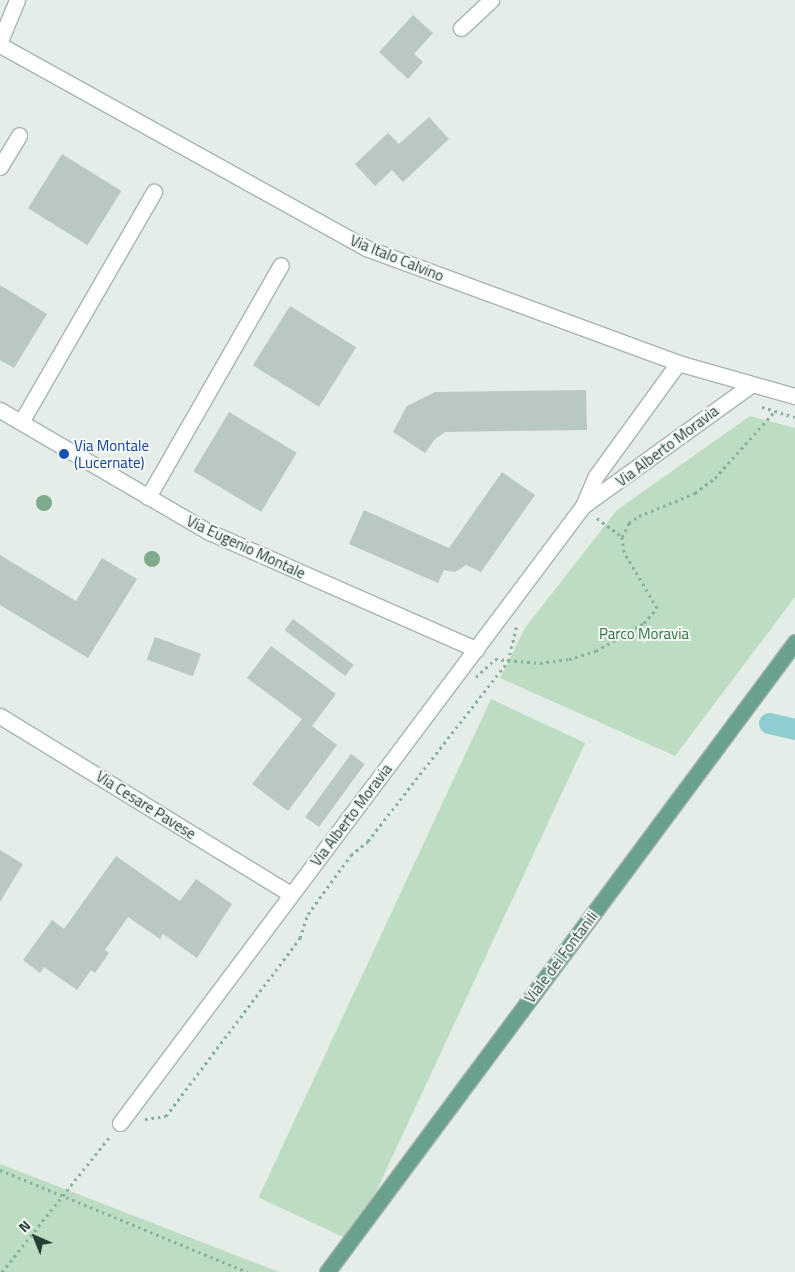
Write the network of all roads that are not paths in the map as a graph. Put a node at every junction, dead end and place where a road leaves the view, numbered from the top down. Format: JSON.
{"nodes":[{"id":1,"x":17,"y":0,"type":"edge"},
{"id":2,"x":491,"y":0,"type":"edge"},
{"id":3,"x":461,"y":28,"type":"dead end"},
{"id":4,"x":0,"y":43,"type":"edge"},
{"id":5,"x":19,"y":135,"type":"dead end"},
{"id":6,"x":0,"y":167,"type":"edge"},
{"id":7,"x":154,"y":192,"type":"dead end"},
{"id":8,"x":281,"y":265,"type":"dead end"},
{"id":9,"x":678,"y":363,"type":"junction"},
{"id":10,"x":751,"y":385,"type":"junction"},
{"id":11,"x":795,"y":396,"type":"edge"},
{"id":12,"x":0,"y":410,"type":"edge"},
{"id":13,"x":21,"y":422,"type":"junction"},
{"id":14,"x":148,"y":497,"type":"junction"},
{"id":15,"x":583,"y":506,"type":"junction"},
{"id":16,"x":795,"y":642,"type":"edge"},
{"id":17,"x":476,"y":649,"type":"junction"},
{"id":18,"x":0,"y":716,"type":"edge"},
{"id":19,"x":291,"y":894,"type":"junction"},
{"id":20,"x":120,"y":1123,"type":"road end"},
{"id":21,"x":327,"y":1272,"type":"edge"}],
"edges":[{"from":1,"to":4,"type":"street"},
{"from":2,"to":3,"type":"street"},
{"from":4,"to":9,"type":"street","name":"Via Italo Calvino"},
{"from":5,"to":6,"type":"street"},
{"from":7,"to":13,"type":"street"},
{"from":8,"to":14,"type":"street"},
{"from":9,"to":10,"type":"street","name":"Via Italo Calvino"},
{"from":9,"to":15,"type":"street","name":"Via Alberto Moravia"},
{"from":10,"to":11,"type":"street","name":"Via Italo Calvino"},
{"from":10,"to":15,"type":"street","name":"Via Alberto Moravia"},
{"from":12,"to":13,"type":"street","name":"Via Eugenio Montale"},
{"from":13,"to":14,"type":"street","name":"Via Eugenio Montale"},
{"from":14,"to":17,"type":"street","name":"Via Eugenio Montale"},
{"from":15,"to":17,"type":"street","name":"Via Alberto Moravia"},
{"from":16,"to":21,"type":"main road","name":"Viale dei Fontanili"},
{"from":17,"to":19,"type":"street","name":"Via Alberto Moravia"},
{"from":18,"to":19,"type":"street","name":"Via Cesare Pavese"},
{"from":19,"to":20,"type":"street","name":"Via Alberto Moravia"}]}
